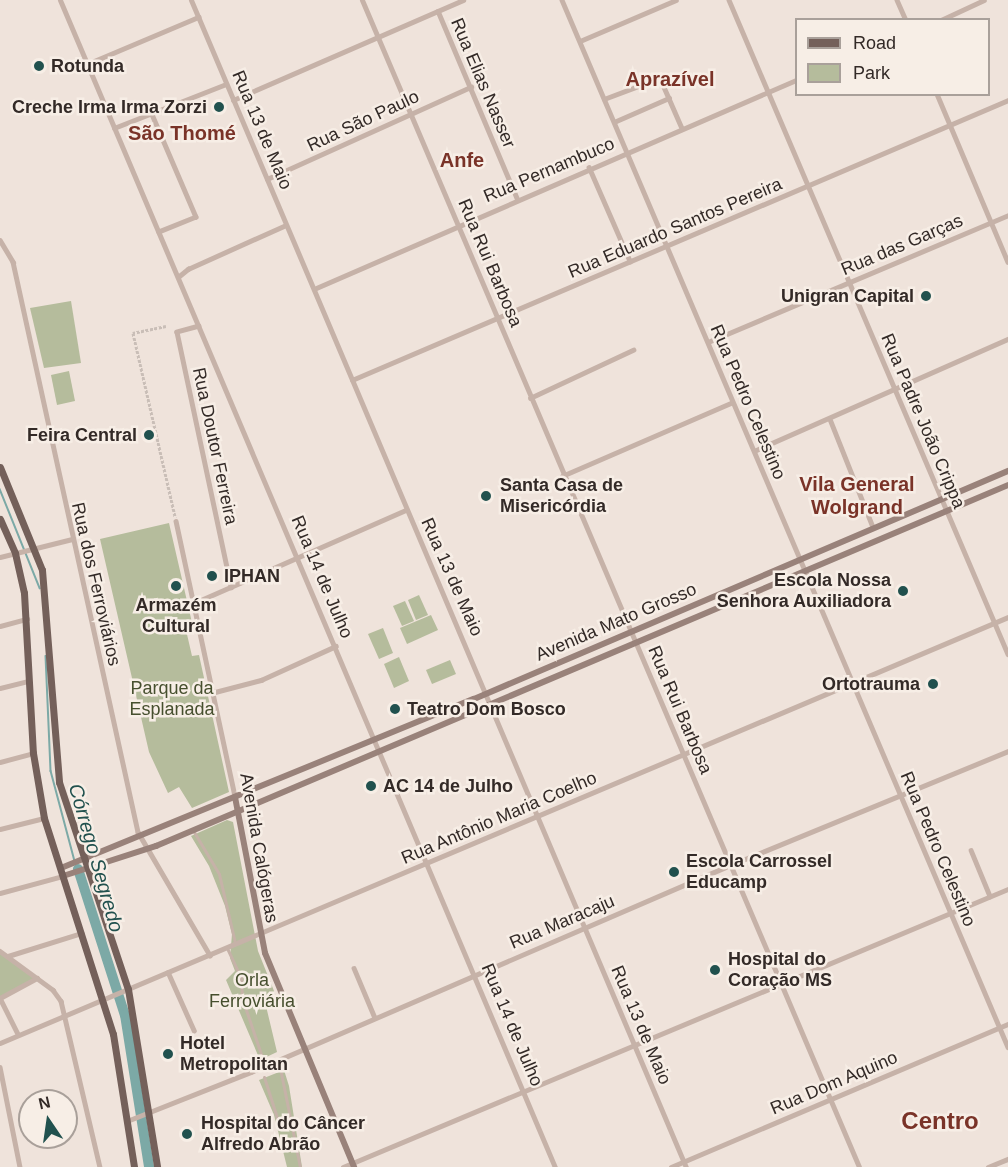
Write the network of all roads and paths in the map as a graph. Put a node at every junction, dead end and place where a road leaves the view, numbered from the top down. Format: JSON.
{"nodes":[{"id":1,"x":60,"y":0,"type":"edge"},
{"id":2,"x":190,"y":0,"type":"edge"},
{"id":3,"x":362,"y":0,"type":"edge"},
{"id":4,"x":464,"y":0,"type":"edge"},
{"id":5,"x":562,"y":0,"type":"edge"},
{"id":6,"x":676,"y":0,"type":"edge"},
{"id":7,"x":729,"y":0,"type":"edge"},
{"id":8,"x":897,"y":0,"type":"edge"},
{"id":9,"x":984,"y":0,"type":"edge"},
{"id":10,"x":438,"y":11,"type":"junction"},
{"id":11,"x":198,"y":17,"type":"junction"},
{"id":12,"x":905,"y":18,"type":"edge"},
{"id":13,"x":944,"y":18,"type":"edge"},
{"id":14,"x":377,"y":36,"type":"junction"},
{"id":15,"x":580,"y":41,"type":"junction"},
{"id":16,"x":87,"y":64,"type":"junction"},
{"id":17,"x":795,"y":80,"type":"edge"},
{"id":18,"x":226,"y":84,"type":"junction"},
{"id":19,"x":471,"y":87,"type":"junction"},
{"id":20,"x":768,"y":92,"type":"junction"},
{"id":21,"x":938,"y":96,"type":"edge"},
{"id":22,"x":669,"y":98,"type":"junction"},
{"id":23,"x":604,"y":99,"type":"junction"},
{"id":24,"x":233,"y":100,"type":"junction"},
{"id":25,"x":1008,"y":100,"type":"edge"},
{"id":26,"x":151,"y":112,"type":"junction"},
{"id":27,"x":411,"y":114,"type":"junction"},
{"id":28,"x":614,"y":122,"type":"junction"},
{"id":29,"x":950,"y":125,"type":"junction"},
{"id":30,"x":114,"y":128,"type":"junction"},
{"id":31,"x":682,"y":128,"type":"junction"},
{"id":32,"x":626,"y":152,"type":"junction"},
{"id":33,"x":590,"y":167,"type":"junction"},
{"id":34,"x":267,"y":179,"type":"junction"},
{"id":35,"x":808,"y":186,"type":"junction"},
{"id":36,"x":517,"y":198,"type":"junction"},
{"id":37,"x":1008,"y":215,"type":"edge"},
{"id":38,"x":992,"y":222,"type":"junction"},
{"id":39,"x":457,"y":224,"type":"junction"},
{"id":40,"x":286,"y":225,"type":"junction"},
{"id":41,"x":159,"y":232,"type":"junction"},
{"id":42,"x":0,"y":240,"type":"edge"},
{"id":43,"x":667,"y":246,"type":"junction"},
{"id":44,"x":630,"y":261,"type":"junction"},
{"id":45,"x":1008,"y":262,"type":"edge"},
{"id":46,"x":178,"y":277,"type":"junction"},
{"id":47,"x":850,"y":282,"type":"junction"},
{"id":48,"x":314,"y":289,"type":"junction"},
{"id":49,"x":496,"y":318,"type":"junction"},
{"id":50,"x":199,"y":327,"type":"junction"},
{"id":51,"x":1008,"y":339,"type":"edge"},
{"id":52,"x":708,"y":342,"type":"junction"},
{"id":53,"x":633,"y":350,"type":"dead end"},
{"id":54,"x":351,"y":380,"type":"junction"},
{"id":55,"x":896,"y":391,"type":"junction"},
{"id":56,"x":530,"y":398,"type":"junction"},
{"id":57,"x":731,"y":403,"type":"junction"},
{"id":58,"x":830,"y":419,"type":"junction"},
{"id":59,"x":754,"y":451,"type":"junction"},
{"id":60,"x":0,"y":467,"type":"edge"},
{"id":61,"x":1008,"y":471,"type":"edge"},
{"id":62,"x":562,"y":476,"type":"junction"},
{"id":63,"x":1008,"y":485,"type":"edge"},
{"id":64,"x":941,"y":498,"type":"junction"},
{"id":65,"x":406,"y":510,"type":"junction"},
{"id":66,"x":945,"y":510,"type":"junction"},
{"id":67,"x":0,"y":519,"type":"edge"},
{"id":68,"x":176,"y":519,"type":"tunnel mouth"},
{"id":69,"x":873,"y":527,"type":"junction"},
{"id":70,"x":72,"y":539,"type":"junction"},
{"id":71,"x":872,"y":541,"type":"junction"},
{"id":72,"x":36,"y":549,"type":"junction"},
{"id":73,"x":16,"y":553,"type":"junction"},
{"id":74,"x":0,"y":557,"type":"edge"},
{"id":75,"x":298,"y":558,"type":"junction"},
{"id":76,"x":801,"y":560,"type":"junction"},
{"id":77,"x":806,"y":573,"type":"junction"},
{"id":78,"x":231,"y":587,"type":"junction"},
{"id":79,"x":194,"y":603,"type":"junction"},
{"id":80,"x":1008,"y":617,"type":"edge"},
{"id":81,"x":27,"y":619,"type":"junction"},
{"id":82,"x":995,"y":623,"type":"junction"},
{"id":83,"x":0,"y":624,"type":"edge"},
{"id":84,"x":631,"y":632,"type":"junction"},
{"id":85,"x":636,"y":644,"type":"junction"},
{"id":86,"x":336,"y":646,"type":"junction"},
{"id":87,"x":1008,"y":654,"type":"edge"},
{"id":88,"x":29,"y":681,"type":"junction"},
{"id":89,"x":853,"y":683,"type":"junction"},
{"id":90,"x":0,"y":688,"type":"edge"},
{"id":91,"x":215,"y":692,"type":"junction"},
{"id":92,"x":487,"y":694,"type":"junction"},
{"id":93,"x":492,"y":706,"type":"junction"},
{"id":94,"x":374,"y":737,"type":"junction"},
{"id":95,"x":380,"y":750,"type":"junction"},
{"id":96,"x":1008,"y":751,"type":"edge"},
{"id":97,"x":33,"y":753,"type":"junction"},
{"id":98,"x":684,"y":755,"type":"junction"},
{"id":99,"x":0,"y":762,"type":"edge"},
{"id":100,"x":900,"y":795,"type":"junction"},
{"id":101,"x":235,"y":797,"type":"junction"},
{"id":102,"x":236,"y":810,"type":"junction"},
{"id":103,"x":538,"y":817,"type":"junction"},
{"id":104,"x":44,"y":818,"type":"junction"},
{"id":105,"x":0,"y":829,"type":"edge"},
{"id":106,"x":192,"y":829,"type":"junction"},
{"id":107,"x":141,"y":837,"type":"junction"},
{"id":108,"x":148,"y":848,"type":"junction"},
{"id":109,"x":972,"y":850,"type":"dead end"},
{"id":110,"x":80,"y":861,"type":"junction"},
{"id":111,"x":428,"y":864,"type":"junction"},
{"id":112,"x":728,"y":866,"type":"junction"},
{"id":113,"x":63,"y":867,"type":"junction"},
{"id":114,"x":82,"y":871,"type":"junction"},
{"id":115,"x":66,"y":875,"type":"junction"},
{"id":116,"x":1008,"y":889,"type":"edge"},
{"id":117,"x":0,"y":893,"type":"edge"},
{"id":118,"x":990,"y":896,"type":"junction"},
{"id":119,"x":951,"y":913,"type":"junction"},
{"id":120,"x":583,"y":928,"type":"junction"},
{"id":121,"x":82,"y":933,"type":"junction"},
{"id":122,"x":260,"y":934,"type":"junction"},
{"id":123,"x":235,"y":944,"type":"junction"},
{"id":124,"x":227,"y":948,"type":"junction"},
{"id":125,"x":0,"y":951,"type":"edge"},
{"id":126,"x":210,"y":955,"type":"junction"},
{"id":127,"x":8,"y":956,"type":"junction"},
{"id":128,"x":354,"y":968,"type":"dead end"},
{"id":129,"x":168,"y":972,"type":"junction"},
{"id":130,"x":474,"y":975,"type":"junction"},
{"id":131,"x":37,"y":978,"type":"junction"},
{"id":132,"x":781,"y":985,"type":"junction"},
{"id":133,"x":124,"y":990,"type":"junction"},
{"id":134,"x":0,"y":998,"type":"edge"},
{"id":135,"x":106,"y":998,"type":"junction"},
{"id":136,"x":66,"y":1014,"type":"junction"},
{"id":137,"x":375,"y":1018,"type":"junction"},
{"id":138,"x":1008,"y":1024,"type":"edge"},
{"id":139,"x":1000,"y":1028,"type":"junction"},
{"id":140,"x":194,"y":1030,"type":"dead end"},
{"id":141,"x":18,"y":1034,"type":"junction"},
{"id":142,"x":0,"y":1043,"type":"edge"},
{"id":143,"x":635,"y":1047,"type":"junction"},
{"id":144,"x":1008,"y":1047,"type":"edge"},
{"id":145,"x":304,"y":1048,"type":"junction"},
{"id":146,"x":262,"y":1057,"type":"dead end"},
{"id":147,"x":0,"y":1067,"type":"edge"},
{"id":148,"x":281,"y":1073,"type":"dead end"},
{"id":149,"x":264,"y":1077,"type":"dead end"},
{"id":150,"x":524,"y":1094,"type":"junction"},
{"id":151,"x":830,"y":1100,"type":"junction"},
{"id":152,"x":147,"y":1115,"type":"junction"},
{"id":153,"x":129,"y":1120,"type":"junction"},
{"id":154,"x":280,"y":1127,"type":"dead end"},
{"id":155,"x":1008,"y":1159,"type":"edge"},
{"id":156,"x":685,"y":1164,"type":"edge"},
{"id":157,"x":353,"y":1165,"type":"edge"},
{"id":158,"x":20,"y":1167,"type":"edge"},
{"id":159,"x":100,"y":1167,"type":"edge"},
{"id":160,"x":134,"y":1167,"type":"edge"},
{"id":161,"x":157,"y":1167,"type":"edge"},
{"id":162,"x":300,"y":1167,"type":"edge"},
{"id":163,"x":343,"y":1167,"type":"edge"},
{"id":164,"x":555,"y":1167,"type":"edge"},
{"id":165,"x":671,"y":1167,"type":"edge"},
{"id":166,"x":859,"y":1167,"type":"edge"},
{"id":167,"x":988,"y":1167,"type":"edge"}],
"edges":[{"from":1,"to":16,"type":"street","name":"Rua 14 de Julho"},
{"from":2,"to":11,"type":"street","name":"Rua 13 de Maio"},
{"from":3,"to":14,"type":"street","name":"Rua Rui Barbosa"},
{"from":4,"to":10,"type":"street"},
{"from":5,"to":15,"type":"street","name":"Rua Pedro Celestino"},
{"from":6,"to":15,"type":"street"},
{"from":7,"to":20,"type":"street","name":"Rua Padre João Crippa"},
{"from":8,"to":12,"type":"street"},
{"from":9,"to":13,"type":"street"},
{"from":10,"to":14,"type":"street"},
{"from":10,"to":19,"type":"street","name":"Rua Elias Nasser"},
{"from":11,"to":16,"type":"street"},
{"from":11,"to":18,"type":"street","name":"Rua 13 de Maio"},
{"from":14,"to":24,"type":"street"},
{"from":14,"to":27,"type":"street","name":"Rua Rui Barbosa"},
{"from":15,"to":23,"type":"street","name":"Rua Pedro Celestino"},
{"from":16,"to":30,"type":"street","name":"Rua 14 de Julho"},
{"from":17,"to":20,"type":"street","name":"Rua Pernambuco"},
{"from":18,"to":24,"type":"street","name":"Rua 13 de Maio"},
{"from":18,"to":26,"type":"street"},
{"from":19,"to":27,"type":"street","name":"Rua São Paulo"},
{"from":19,"to":36,"type":"street","name":"Rua Elias Nasser"},
{"from":20,"to":31,"type":"street","name":"Rua Pernambuco"},
{"from":20,"to":35,"type":"street","name":"Rua Padre João Crippa"},
{"from":21,"to":29,"type":"street"},
{"from":22,"to":23,"type":"street"},
{"from":22,"to":28,"type":"street"},
{"from":22,"to":31,"type":"street"},
{"from":23,"to":28,"type":"street","name":"Rua Pedro Celestino"},
{"from":24,"to":34,"type":"street","name":"Rua 13 de Maio"},
{"from":25,"to":29,"type":"street","name":"Rua Eduardo Santos Pereira"},
{"from":26,"to":30,"type":"street"},
{"from":26,"to":41,"type":"street"},
{"from":27,"to":34,"type":"street","name":"Rua São Paulo"},
{"from":27,"to":39,"type":"street","name":"Rua Rui Barbosa"},
{"from":28,"to":32,"type":"street","name":"Rua Pedro Celestino"},
{"from":29,"to":35,"type":"street","name":"Rua Eduardo Santos Pereira"},
{"from":29,"to":38,"type":"street"},
{"from":30,"to":41,"type":"street","name":"Rua 14 de Julho"},
{"from":31,"to":32,"type":"street","name":"Rua Pernambuco"},
{"from":32,"to":33,"type":"street","name":"Rua Pernambuco"},
{"from":32,"to":43,"type":"street","name":"Rua Pedro Celestino"},
{"from":33,"to":36,"type":"street","name":"Rua Pernambuco"},
{"from":33,"to":44,"type":"street"},
{"from":34,"to":40,"type":"street","name":"Rua 13 de Maio"},
{"from":35,"to":43,"type":"street","name":"Rua Eduardo Santos Pereira"},
{"from":35,"to":47,"type":"street","name":"Rua Padre João Crippa"},
{"from":36,"to":39,"type":"street","name":"Rua Pernambuco"},
{"from":37,"to":38,"type":"street","name":"Rua das Garças"},
{"from":38,"to":45,"type":"street"},
{"from":38,"to":47,"type":"street","name":"Rua das Garças"},
{"from":39,"to":48,"type":"street","name":"Rua Pernambuco"},
{"from":39,"to":49,"type":"street","name":"Rua Rui Barbosa"},
{"from":40,"to":46,"type":"street"},
{"from":40,"to":48,"type":"street","name":"Rua 13 de Maio"},
{"from":41,"to":46,"type":"street","name":"Rua 14 de Julho"},
{"from":42,"to":70,"type":"street","name":"Rua dos Ferroviários"},
{"from":43,"to":44,"type":"street","name":"Rua Eduardo Santos Pereira"},
{"from":43,"to":52,"type":"street","name":"Rua Pedro Celestino"},
{"from":44,"to":49,"type":"street","name":"Rua Eduardo Santos Pereira"},
{"from":46,"to":50,"type":"street","name":"Rua 14 de Julho"},
{"from":47,"to":52,"type":"street","name":"Rua das Garças"},
{"from":47,"to":55,"type":"street","name":"Rua Padre João Crippa"},
{"from":48,"to":54,"type":"street","name":"Rua 13 de Maio"},
{"from":49,"to":54,"type":"street","name":"Rua Eduardo Santos Pereira"},
{"from":49,"to":56,"type":"street","name":"Rua Rui Barbosa"},
{"from":50,"to":75,"type":"street","name":"Rua 14 de Julho"},
{"from":50,"to":78,"type":"street","name":"Rua Doutor Ferreira"},
{"from":51,"to":55,"type":"street"},
{"from":52,"to":57,"type":"street","name":"Rua Pedro Celestino"},
{"from":53,"to":56,"type":"street"},
{"from":54,"to":65,"type":"street","name":"Rua 13 de Maio"},
{"from":55,"to":58,"type":"street"},
{"from":55,"to":64,"type":"street","name":"Rua Padre João Crippa"},
{"from":56,"to":62,"type":"street","name":"Rua Rui Barbosa"},
{"from":57,"to":59,"type":"street","name":"Rua Pedro Celestino"},
{"from":57,"to":62,"type":"street"},
{"from":58,"to":59,"type":"street"},
{"from":58,"to":69,"type":"street"},
{"from":59,"to":76,"type":"street","name":"Rua Pedro Celestino"},
{"from":60,"to":72,"type":"main road"},
{"from":61,"to":64,"type":"main road","name":"Avenida Mato Grosso"},
{"from":62,"to":84,"type":"street","name":"Rua Rui Barbosa"},
{"from":63,"to":66,"type":"main road","name":"Avenida Mato Grosso"},
{"from":64,"to":66,"type":"street","name":"Rua Padre João Crippa"},
{"from":64,"to":69,"type":"main road","name":"Avenida Mato Grosso"},
{"from":65,"to":75,"type":"street"},
{"from":65,"to":92,"type":"street","name":"Rua 13 de Maio"},
{"from":66,"to":71,"type":"main road","name":"Avenida Mato Grosso"},
{"from":66,"to":82,"type":"street","name":"Rua Padre João Crippa"},
{"from":67,"to":73,"type":"main road"},
{"from":68,"to":79,"type":"street","name":"Avenida Calógeras"},
{"from":69,"to":71,"type":"main road"},
{"from":69,"to":76,"type":"main road","name":"Avenida Mato Grosso"},
{"from":70,"to":72,"type":"street"},
{"from":70,"to":107,"type":"street","name":"Rua dos Ferroviários"},
{"from":71,"to":77,"type":"main road","name":"Avenida Mato Grosso"},
{"from":72,"to":73,"type":"street"},
{"from":72,"to":110,"type":"main road"},
{"from":73,"to":74,"type":"street"},
{"from":73,"to":81,"type":"main road"},
{"from":75,"to":78,"type":"street"},
{"from":75,"to":86,"type":"street","name":"Rua 14 de Julho"},
{"from":76,"to":77,"type":"street","name":"Rua Pedro Celestino"},
{"from":76,"to":84,"type":"main road","name":"Avenida Mato Grosso"},
{"from":77,"to":85,"type":"main road","name":"Avenida Mato Grosso"},
{"from":77,"to":89,"type":"street","name":"Rua Pedro Celestino"},
{"from":78,"to":79,"type":"street"},
{"from":79,"to":91,"type":"street","name":"Avenida Calógeras"},
{"from":80,"to":82,"type":"street","name":"Rua Antônio Maria Coelho"},
{"from":81,"to":83,"type":"street"},
{"from":81,"to":88,"type":"main road"},
{"from":82,"to":87,"type":"street","name":"Rua Padre João Crippa"},
{"from":82,"to":89,"type":"street","name":"Rua Antônio Maria Coelho"},
{"from":84,"to":85,"type":"street","name":"Rua Rui Barbosa"},
{"from":84,"to":92,"type":"main road","name":"Avenida Mato Grosso"},
{"from":85,"to":93,"type":"main road","name":"Avenida Mato Grosso"},
{"from":85,"to":98,"type":"street","name":"Rua Rui Barbosa"},
{"from":86,"to":91,"type":"street"},
{"from":86,"to":94,"type":"street","name":"Rua 14 de Julho"},
{"from":88,"to":90,"type":"street"},
{"from":88,"to":97,"type":"main road"},
{"from":89,"to":98,"type":"street","name":"Rua Antônio Maria Coelho"},
{"from":89,"to":100,"type":"street","name":"Rua Pedro Celestino"},
{"from":91,"to":101,"type":"street","name":"Avenida Calógeras"},
{"from":92,"to":93,"type":"street","name":"Rua 13 de Maio"},
{"from":92,"to":94,"type":"main road","name":"Avenida Mato Grosso"},
{"from":93,"to":95,"type":"main road","name":"Avenida Mato Grosso"},
{"from":93,"to":103,"type":"street","name":"Rua 13 de Maio"},
{"from":94,"to":95,"type":"street","name":"Rua 14 de Julho"},
{"from":94,"to":101,"type":"main road","name":"Avenida Mato Grosso"},
{"from":95,"to":102,"type":"main road","name":"Avenida Mato Grosso"},
{"from":95,"to":111,"type":"street","name":"Rua 14 de Julho"},
{"from":96,"to":100,"type":"street","name":"Rua Maracaju"},
{"from":97,"to":99,"type":"street"},
{"from":97,"to":104,"type":"main road"},
{"from":98,"to":103,"type":"street","name":"Rua Antônio Maria Coelho"},
{"from":98,"to":112,"type":"street","name":"Rua Rui Barbosa"},
{"from":100,"to":112,"type":"street","name":"Rua Maracaju"},
{"from":100,"to":119,"type":"street","name":"Rua Pedro Celestino"},
{"from":101,"to":102,"type":"main road","name":"Avenida Calógeras"},
{"from":101,"to":107,"type":"main road","name":"Avenida Mato Grosso"},
{"from":102,"to":106,"type":"main road","name":"Avenida Mato Grosso"},
{"from":102,"to":122,"type":"main road","name":"Avenida Calógeras"},
{"from":103,"to":111,"type":"street","name":"Rua Antônio Maria Coelho"},
{"from":103,"to":120,"type":"street","name":"Rua 13 de Maio"},
{"from":104,"to":105,"type":"street"},
{"from":104,"to":113,"type":"main road"},
{"from":106,"to":108,"type":"main road","name":"Avenida Mato Grosso"},
{"from":106,"to":123,"type":"street"},
{"from":107,"to":108,"type":"street","name":"Rua dos Ferroviários"},
{"from":107,"to":110,"type":"main road","name":"Avenida Mato Grosso"},
{"from":108,"to":114,"type":"main road","name":"Avenida Mato Grosso"},
{"from":108,"to":126,"type":"street","name":"Rua dos Ferroviários"},
{"from":109,"to":118,"type":"street"},
{"from":110,"to":113,"type":"main road","name":"Avenida Mato Grosso"},
{"from":110,"to":114,"type":"main road"},
{"from":111,"to":122,"type":"street","name":"Rua Antônio Maria Coelho"},
{"from":111,"to":130,"type":"street","name":"Rua 14 de Julho"},
{"from":112,"to":120,"type":"street","name":"Rua Maracaju"},
{"from":112,"to":132,"type":"street","name":"Rua Rui Barbosa"},
{"from":113,"to":115,"type":"main road"},
{"from":114,"to":115,"type":"main road","name":"Avenida Mato Grosso"},
{"from":114,"to":133,"type":"main road"},
{"from":115,"to":117,"type":"street"},
{"from":115,"to":121,"type":"main road"},
{"from":116,"to":118,"type":"street"},
{"from":118,"to":119,"type":"street"},
{"from":119,"to":132,"type":"street"},
{"from":119,"to":139,"type":"street","name":"Rua Pedro Celestino"},
{"from":120,"to":130,"type":"street","name":"Rua Maracaju"},
{"from":120,"to":143,"type":"street","name":"Rua 13 de Maio"},
{"from":121,"to":127,"type":"street"},
{"from":121,"to":135,"type":"main road"},
{"from":122,"to":123,"type":"street","name":"Rua Antônio Maria Coelho"},
{"from":122,"to":145,"type":"main road","name":"Avenida Calógeras"},
{"from":123,"to":124,"type":"street","name":"Rua Antônio Maria Coelho"},
{"from":124,"to":126,"type":"street","name":"Rua Antônio Maria Coelho"},
{"from":124,"to":146,"type":"street"},
{"from":125,"to":127,"type":"street"},
{"from":126,"to":129,"type":"street","name":"Rua Antônio Maria Coelho"},
{"from":127,"to":131,"type":"street"},
{"from":128,"to":137,"type":"street"},
{"from":129,"to":133,"type":"street","name":"Rua Antônio Maria Coelho"},
{"from":129,"to":140,"type":"street"},
{"from":130,"to":137,"type":"street","name":"Rua Maracaju"},
{"from":130,"to":150,"type":"street","name":"Rua 14 de Julho"},
{"from":131,"to":134,"type":"street"},
{"from":131,"to":136,"type":"street"},
{"from":132,"to":143,"type":"street"},
{"from":132,"to":151,"type":"street","name":"Rua Rui Barbosa"},
{"from":133,"to":135,"type":"street","name":"Rua Antônio Maria Coelho"},
{"from":133,"to":152,"type":"main road"},
{"from":134,"to":141,"type":"street"},
{"from":135,"to":136,"type":"street","name":"Rua Antônio Maria Coelho"},
{"from":135,"to":153,"type":"main road"},
{"from":136,"to":141,"type":"street","name":"Rua Antônio Maria Coelho"},
{"from":136,"to":159,"type":"street"},
{"from":137,"to":145,"type":"street","name":"Rua Maracaju"},
{"from":138,"to":139,"type":"street","name":"Rua Dom Aquino"},
{"from":139,"to":144,"type":"street","name":"Rua Pedro Celestino"},
{"from":139,"to":151,"type":"street","name":"Rua Dom Aquino"},
{"from":141,"to":142,"type":"street","name":"Rua Antônio Maria Coelho"},
{"from":143,"to":150,"type":"street"},
{"from":143,"to":156,"type":"street","name":"Rua 13 de Maio"},
{"from":145,"to":152,"type":"street","name":"Rua Maracaju"},
{"from":145,"to":157,"type":"main road","name":"Avenida Calógeras"},
{"from":147,"to":158,"type":"street"},
{"from":148,"to":162,"type":"street"},
{"from":149,"to":154,"type":"street"},
{"from":150,"to":157,"type":"street"},
{"from":150,"to":164,"type":"street","name":"Rua 14 de Julho"},
{"from":151,"to":156,"type":"street","name":"Rua Dom Aquino"},
{"from":151,"to":166,"type":"street","name":"Rua Rui Barbosa"},
{"from":152,"to":153,"type":"street","name":"Rua Maracaju"},
{"from":152,"to":161,"type":"main road"},
{"from":153,"to":160,"type":"main road"},
{"from":155,"to":167,"type":"street"},
{"from":156,"to":165,"type":"street","name":"Rua Dom Aquino"},
{"from":157,"to":163,"type":"street"}]}
